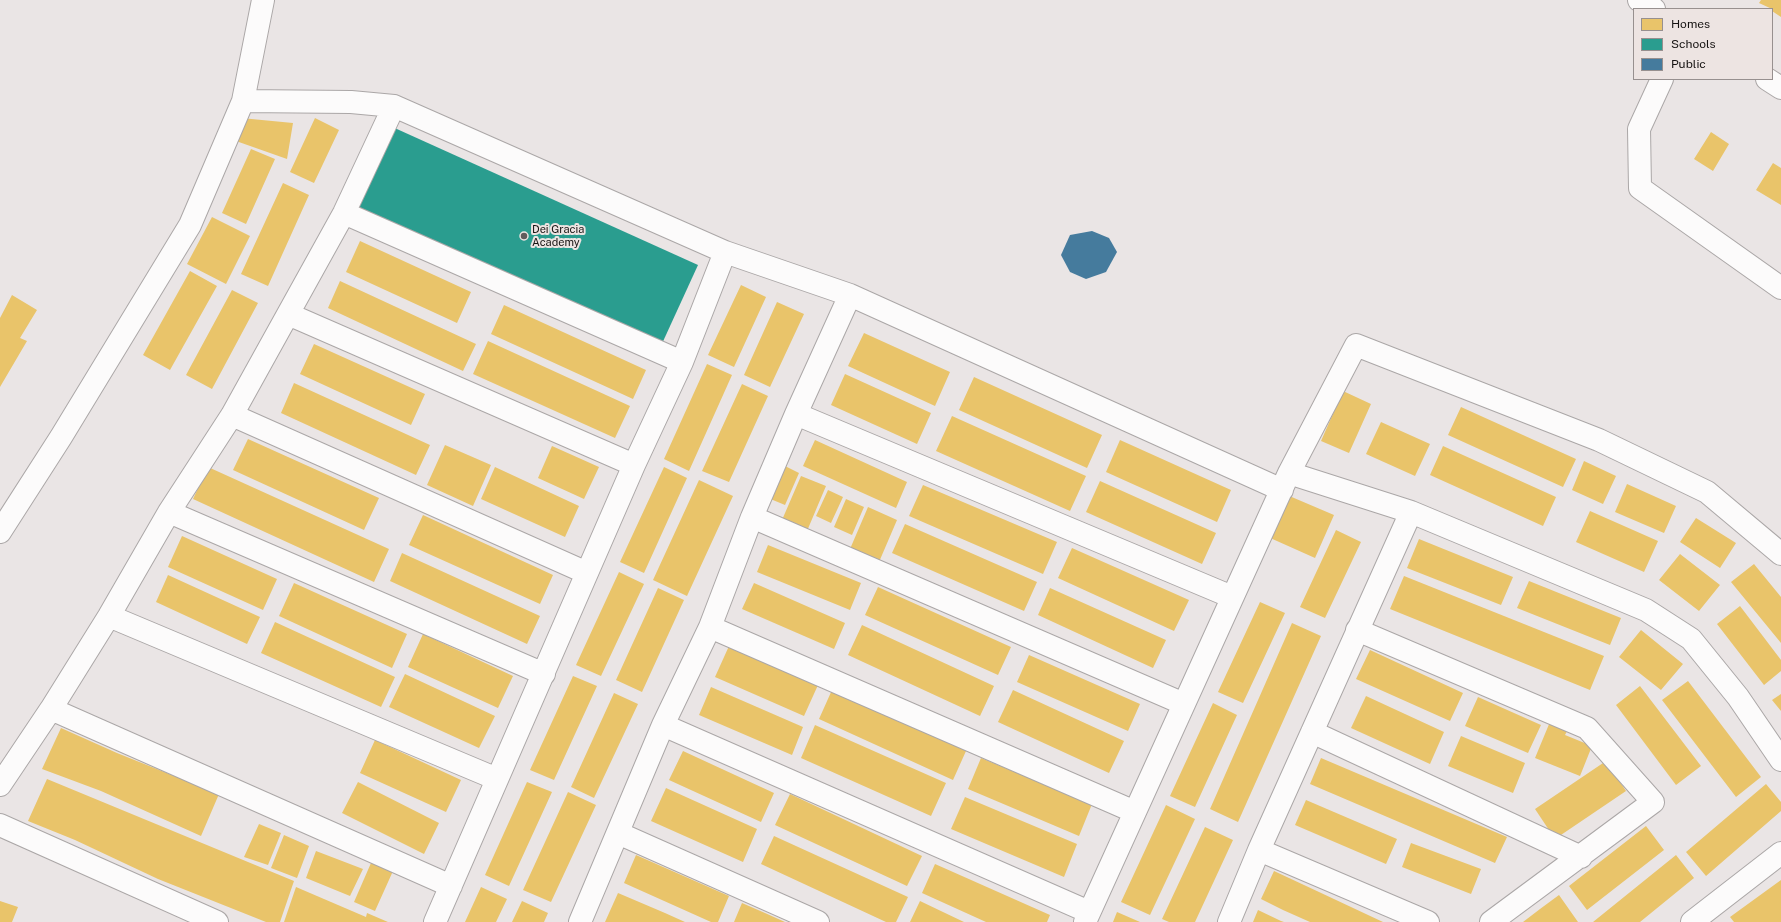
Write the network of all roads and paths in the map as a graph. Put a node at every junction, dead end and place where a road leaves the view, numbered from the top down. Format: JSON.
{"nodes":[{"id":1,"x":263,"y":0,"type":"edge"},
{"id":2,"x":1639,"y":0,"type":"edge"},
{"id":3,"x":1652,"y":8,"type":"edge"},
{"id":4,"x":1662,"y":80,"type":"edge"},
{"id":5,"x":1768,"y":80,"type":"edge"},
{"id":6,"x":1781,"y":88,"type":"edge"},
{"id":7,"x":244,"y":100,"type":"junction"},
{"id":8,"x":394,"y":106,"type":"junction"},
{"id":9,"x":344,"y":213,"type":"junction"},
{"id":10,"x":725,"y":252,"type":"junction"},
{"id":11,"x":1781,"y":288,"type":"edge"},
{"id":12,"x":850,"y":295,"type":"junction"},
{"id":13,"x":288,"y":314,"type":"junction"},
{"id":14,"x":682,"y":362,"type":"junction"},
{"id":15,"x":796,"y":414,"type":"junction"},
{"id":16,"x":232,"y":415,"type":"junction"},
{"id":17,"x":634,"y":465,"type":"junction"},
{"id":18,"x":1286,"y":482,"type":"junction"},
{"id":19,"x":169,"y":512,"type":"junction"},
{"id":20,"x":1411,"y":512,"type":"junction"},
{"id":21,"x":752,"y":517,"type":"junction"},
{"id":22,"x":0,"y":532,"type":"edge"},
{"id":23,"x":1781,"y":554,"type":"edge"},
{"id":24,"x":587,"y":573,"type":"junction"},
{"id":25,"x":1232,"y":596,"type":"junction"},
{"id":26,"x":109,"y":616,"type":"junction"},
{"id":27,"x":710,"y":627,"type":"junction"},
{"id":28,"x":1357,"y":630,"type":"junction"},
{"id":29,"x":544,"y":674,"type":"junction"},
{"id":30,"x":1184,"y":704,"type":"junction"},
{"id":31,"x":51,"y":709,"type":"junction"},
{"id":32,"x":663,"y":725,"type":"junction"},
{"id":33,"x":1312,"y":732,"type":"junction"},
{"id":34,"x":1781,"y":760,"type":"edge"},
{"id":35,"x":496,"y":779,"type":"junction"},
{"id":36,"x":0,"y":785,"type":"edge"},
{"id":37,"x":1135,"y":812,"type":"junction"},
{"id":38,"x":0,"y":825,"type":"edge"},
{"id":39,"x":618,"y":833,"type":"junction"},
{"id":40,"x":1259,"y":850,"type":"junction"},
{"id":41,"x":1781,"y":853,"type":"edge"},
{"id":42,"x":1581,"y":857,"type":"junction"},
{"id":43,"x":451,"y":886,"type":"junction"},
{"id":44,"x":1087,"y":917,"type":"edge"},
{"id":45,"x":218,"y":922,"type":"edge"},
{"id":46,"x":435,"y":922,"type":"edge"},
{"id":47,"x":580,"y":922,"type":"edge"},
{"id":48,"x":818,"y":922,"type":"edge"},
{"id":49,"x":1229,"y":922,"type":"edge"},
{"id":50,"x":1428,"y":922,"type":"edge"},
{"id":51,"x":1492,"y":922,"type":"edge"},
{"id":52,"x":1692,"y":922,"type":"edge"}],
"edges":[{"from":1,"to":7,"type":"street"},
{"from":2,"to":3,"type":"street"},
{"from":4,"to":11,"type":"street"},
{"from":5,"to":6,"type":"street"},
{"from":7,"to":8,"type":"street"},
{"from":7,"to":22,"type":"street"},
{"from":8,"to":9,"type":"street"},
{"from":8,"to":10,"type":"street"},
{"from":9,"to":13,"type":"street"},
{"from":9,"to":14,"type":"street"},
{"from":10,"to":12,"type":"street"},
{"from":10,"to":14,"type":"street"},
{"from":12,"to":15,"type":"street"},
{"from":12,"to":18,"type":"street"},
{"from":13,"to":16,"type":"street"},
{"from":13,"to":17,"type":"street"},
{"from":14,"to":17,"type":"street"},
{"from":15,"to":21,"type":"street"},
{"from":15,"to":25,"type":"street"},
{"from":16,"to":19,"type":"street"},
{"from":16,"to":24,"type":"street"},
{"from":17,"to":24,"type":"street"},
{"from":18,"to":20,"type":"street"},
{"from":18,"to":23,"type":"street"},
{"from":18,"to":25,"type":"street"},
{"from":19,"to":26,"type":"street"},
{"from":19,"to":29,"type":"street"},
{"from":20,"to":28,"type":"street"},
{"from":20,"to":34,"type":"street"},
{"from":21,"to":27,"type":"street"},
{"from":21,"to":30,"type":"street"},
{"from":24,"to":29,"type":"street"},
{"from":25,"to":30,"type":"street"},
{"from":26,"to":31,"type":"street"},
{"from":26,"to":35,"type":"street"},
{"from":27,"to":32,"type":"street"},
{"from":27,"to":37,"type":"street"},
{"from":28,"to":33,"type":"street"},
{"from":28,"to":42,"type":"street"},
{"from":29,"to":35,"type":"street"},
{"from":30,"to":37,"type":"street"},
{"from":31,"to":36,"type":"street"},
{"from":31,"to":43,"type":"street"},
{"from":32,"to":39,"type":"street"},
{"from":32,"to":44,"type":"street"},
{"from":33,"to":40,"type":"street"},
{"from":33,"to":42,"type":"street"},
{"from":35,"to":43,"type":"street"},
{"from":37,"to":44,"type":"street"},
{"from":38,"to":45,"type":"street"},
{"from":39,"to":47,"type":"street"},
{"from":39,"to":48,"type":"street"},
{"from":40,"to":49,"type":"street"},
{"from":40,"to":50,"type":"street"},
{"from":41,"to":52,"type":"street"},
{"from":42,"to":51,"type":"street"},
{"from":43,"to":46,"type":"street"}]}
